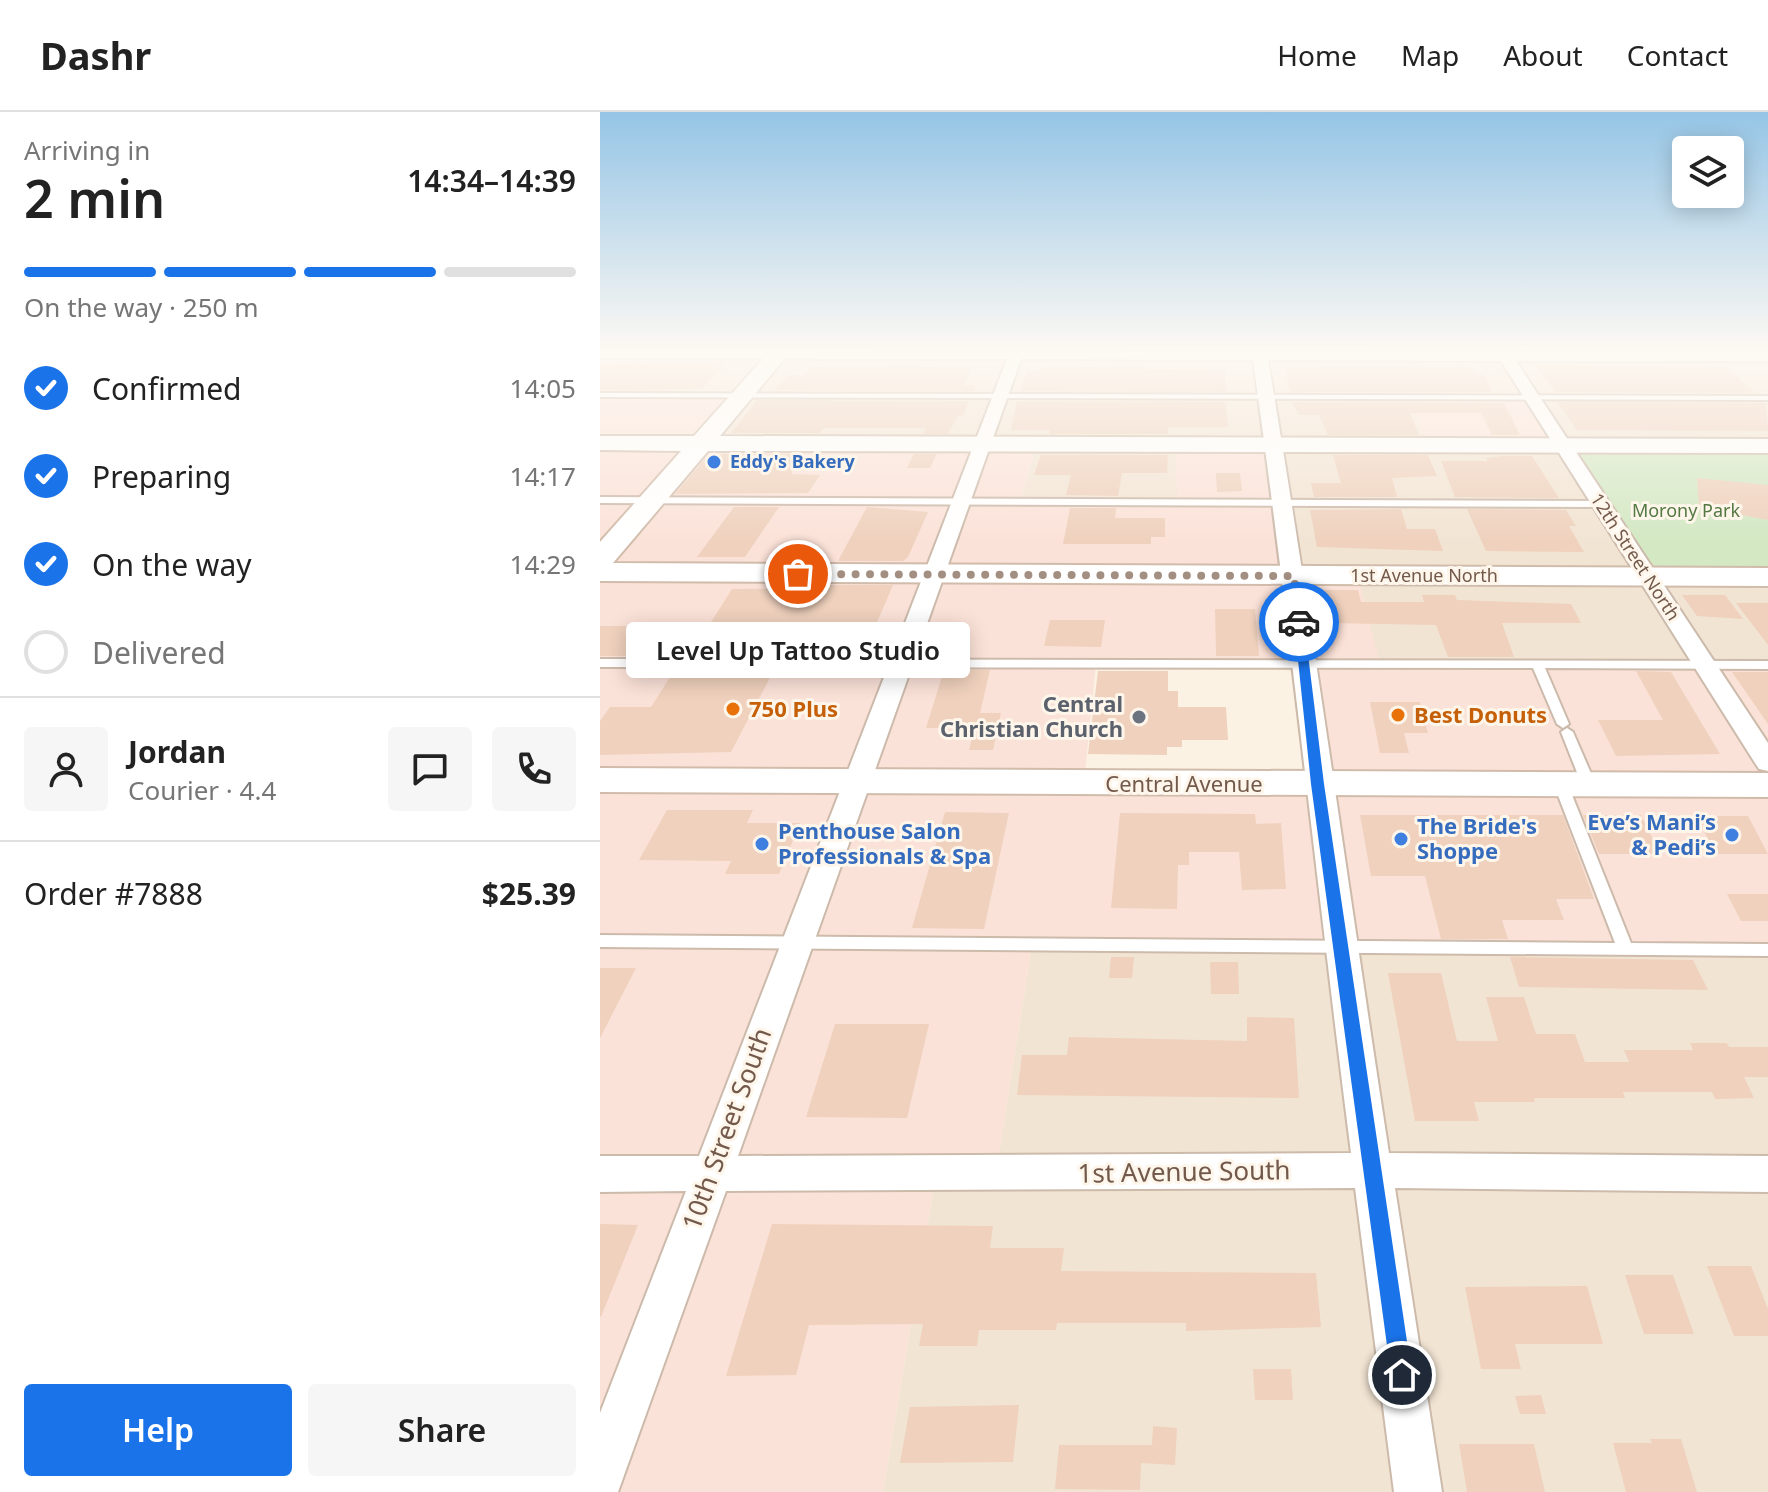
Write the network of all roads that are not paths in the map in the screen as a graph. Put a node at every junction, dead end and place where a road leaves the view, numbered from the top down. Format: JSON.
{"nodes":[{"id":1,"x":724,"y":415,"type":"edge"},
{"id":2,"x":995,"y":415,"type":"edge"},
{"id":3,"x":1269,"y":415,"type":"edge"},
{"id":4,"x":1543,"y":415,"type":"edge"},
{"id":5,"x":600,"y":443,"type":"edge"},
{"id":6,"x":699,"y":444,"type":"junction"},
{"id":7,"x":985,"y":445,"type":"junction"},
{"id":8,"x":1273,"y":446,"type":"junction"},
{"id":9,"x":1562,"y":446,"type":"junction"},
{"id":10,"x":1768,"y":446,"type":"edge"},
{"id":11,"x":600,"y":500,"type":"edge"},
{"id":12,"x":651,"y":500,"type":"junction"},
{"id":13,"x":964,"y":502,"type":"junction"},
{"id":14,"x":1282,"y":502,"type":"junction"},
{"id":15,"x":1602,"y":504,"type":"junction"},
{"id":16,"x":600,"y":560,"type":"edge"},
{"id":17,"x":600,"y":572,"type":"edge"},
{"id":18,"x":937,"y":575,"type":"junction"},
{"id":19,"x":1294,"y":576,"type":"junction"},
{"id":20,"x":1646,"y":576,"type":"junction"},
{"id":21,"x":1768,"y":577,"type":"edge"},
{"id":22,"x":600,"y":663,"type":"edge"},
{"id":23,"x":903,"y":663,"type":"junction"},
{"id":24,"x":1304,"y":663,"type":"junction"},
{"id":25,"x":1537,"y":664,"type":"junction"},
{"id":26,"x":1704,"y":665,"type":"junction"},
{"id":27,"x":1768,"y":665,"type":"edge"},
{"id":28,"x":1768,"y":763,"type":"edge"},
{"id":29,"x":600,"y":780,"type":"edge"},
{"id":30,"x":857,"y":783,"type":"junction"},
{"id":31,"x":1318,"y":784,"type":"junction"},
{"id":32,"x":1575,"y":785,"type":"junction"},
{"id":33,"x":1768,"y":785,"type":"edge"},
{"id":34,"x":600,"y":941,"type":"edge"},
{"id":35,"x":797,"y":942,"type":"junction"},
{"id":36,"x":1342,"y":949,"type":"junction"},
{"id":37,"x":1626,"y":950,"type":"junction"},
{"id":38,"x":1768,"y":950,"type":"edge"},
{"id":39,"x":1373,"y":1170,"type":"junction"},
{"id":40,"x":600,"y":1174,"type":"edge"},
{"id":41,"x":1768,"y":1174,"type":"edge"},
{"id":42,"x":709,"y":1176,"type":"junction"},
{"id":43,"x":600,"y":1476,"type":"edge"},
{"id":44,"x":1418,"y":1492,"type":"edge"}],
"edges":[{"from":1,"to":6,"type":"main road"},
{"from":2,"to":7,"type":"street","name":"10th Street South"},
{"from":3,"to":8,"type":"street"},
{"from":4,"to":9,"type":"street","name":"12th Street North"},
{"from":5,"to":6,"type":"main road"},
{"from":6,"to":7,"type":"main road"},
{"from":6,"to":12,"type":"main road"},
{"from":7,"to":8,"type":"main road"},
{"from":7,"to":13,"type":"street","name":"10th Street South"},
{"from":8,"to":9,"type":"main road"},
{"from":8,"to":14,"type":"street"},
{"from":9,"to":10,"type":"main road"},
{"from":9,"to":15,"type":"street","name":"12th Street North"},
{"from":11,"to":12,"type":"lane"},
{"from":12,"to":13,"type":"lane"},
{"from":12,"to":16,"type":"main road"},
{"from":13,"to":14,"type":"lane"},
{"from":13,"to":18,"type":"street","name":"10th Street South"},
{"from":14,"to":15,"type":"lane"},
{"from":14,"to":19,"type":"street"},
{"from":15,"to":20,"type":"street","name":"12th Street North"},
{"from":17,"to":18,"type":"main road","name":"1st Avenue North"},
{"from":18,"to":19,"type":"main road","name":"1st Avenue North"},
{"from":18,"to":23,"type":"street","name":"10th Street South"},
{"from":19,"to":20,"type":"main road","name":"1st Avenue North"},
{"from":19,"to":24,"type":"street"},
{"from":20,"to":21,"type":"main road","name":"1st Avenue North"},
{"from":20,"to":26,"type":"street","name":"12th Street North"},
{"from":22,"to":23,"type":"lane"},
{"from":23,"to":24,"type":"lane"},
{"from":23,"to":30,"type":"street","name":"10th Street South"},
{"from":24,"to":25,"type":"lane"},
{"from":24,"to":31,"type":"street"},
{"from":25,"to":26,"type":"lane"},
{"from":25,"to":32,"type":"lane"},
{"from":26,"to":27,"type":"lane"},
{"from":26,"to":28,"type":"street","name":"12th Street North"},
{"from":29,"to":30,"type":"main road","name":"Central Avenue"},
{"from":30,"to":31,"type":"main road","name":"Central Avenue"},
{"from":30,"to":35,"type":"street","name":"10th Street South"},
{"from":31,"to":32,"type":"main road","name":"Central Avenue"},
{"from":31,"to":36,"type":"street"},
{"from":32,"to":33,"type":"main road","name":"Central Avenue"},
{"from":32,"to":37,"type":"lane"},
{"from":34,"to":35,"type":"lane"},
{"from":35,"to":36,"type":"lane"},
{"from":35,"to":42,"type":"street","name":"10th Street South"},
{"from":36,"to":37,"type":"lane"},
{"from":36,"to":39,"type":"street"},
{"from":37,"to":38,"type":"lane"},
{"from":39,"to":41,"type":"street","name":"1st Avenue South"},
{"from":39,"to":42,"type":"street","name":"1st Avenue South"},
{"from":39,"to":44,"type":"street"},
{"from":40,"to":42,"type":"street","name":"1st Avenue South"},
{"from":42,"to":43,"type":"street","name":"10th Street South"}]}
